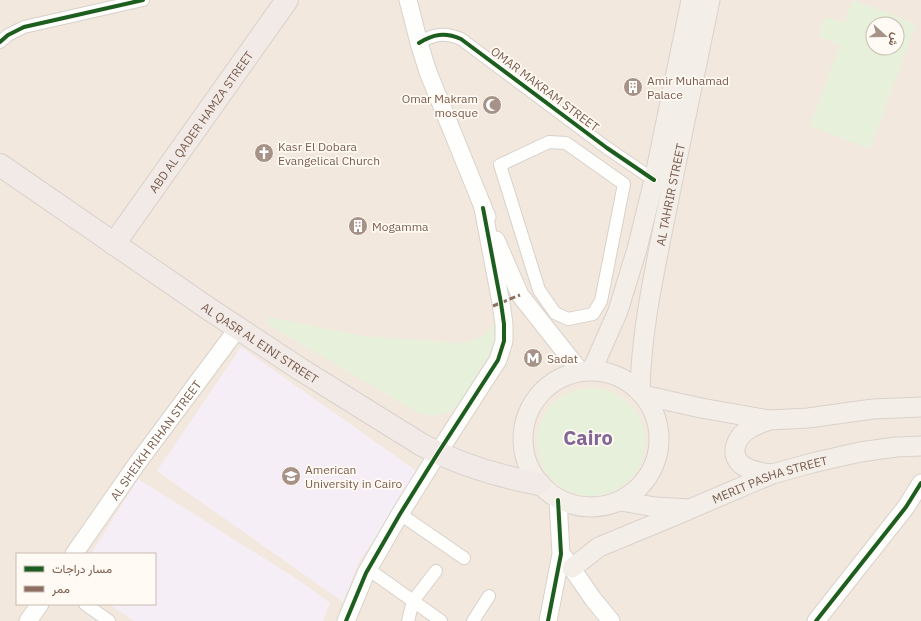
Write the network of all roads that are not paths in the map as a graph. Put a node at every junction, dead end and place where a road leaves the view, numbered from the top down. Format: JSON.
{"nodes":[{"id":1,"x":143,"y":0,"type":"edge"},
{"id":2,"x":288,"y":0,"type":"edge"},
{"id":3,"x":408,"y":0,"type":"edge"},
{"id":4,"x":691,"y":0,"type":"edge"},
{"id":5,"x":710,"y":0,"type":"edge"},
{"id":6,"x":0,"y":42,"type":"edge"},
{"id":7,"x":419,"y":43,"type":"junction"},
{"id":8,"x":587,"y":158,"type":"joint"},
{"id":9,"x":0,"y":165,"type":"edge"},
{"id":10,"x":654,"y":180,"type":"junction"},
{"id":11,"x":483,"y":208,"type":"junction"},
{"id":12,"x":114,"y":244,"type":"junction"},
{"id":13,"x":520,"y":295,"type":"junction"},
{"id":14,"x":497,"y":304,"type":"junction"},
{"id":15,"x":238,"y":328,"type":"junction"},
{"id":16,"x":586,"y":371,"type":"junction"},
{"id":17,"x":642,"y":393,"type":"junction"},
{"id":18,"x":921,"y":407,"type":"edge"},
{"id":19,"x":769,"y":420,"type":"junction"},
{"id":20,"x":921,"y":446,"type":"edge"},
{"id":21,"x":438,"y":453,"type":"junction"},
{"id":22,"x":772,"y":474,"type":"junction"},
{"id":23,"x":921,"y":483,"type":"edge"},
{"id":24,"x":539,"y":484,"type":"junction"},
{"id":25,"x":558,"y":500,"type":"junction"},
{"id":26,"x":621,"y":501,"type":"junction"},
{"id":27,"x":690,"y":509,"type":"junction"},
{"id":28,"x":400,"y":514,"type":"junction"},
{"id":29,"x":75,"y":553,"type":"edge"},
{"id":30,"x":464,"y":558,"type":"dead end"},
{"id":31,"x":566,"y":561,"type":"junction"},
{"id":32,"x":368,"y":569,"type":"junction"},
{"id":33,"x":436,"y":571,"type":"dead end"},
{"id":34,"x":489,"y":596,"type":"dead end"},
{"id":35,"x":413,"y":601,"type":"junction"},
{"id":36,"x":39,"y":605,"type":"edge"},
{"id":37,"x":86,"y":605,"type":"edge"},
{"id":38,"x":28,"y":621,"type":"edge"},
{"id":39,"x":109,"y":621,"type":"edge"},
{"id":40,"x":346,"y":621,"type":"edge"},
{"id":41,"x":408,"y":621,"type":"edge"},
{"id":42,"x":442,"y":621,"type":"edge"},
{"id":43,"x":472,"y":621,"type":"edge"},
{"id":44,"x":548,"y":621,"type":"edge"},
{"id":45,"x":611,"y":621,"type":"edge"},
{"id":46,"x":816,"y":621,"type":"edge"}],
"edges":[{"from":1,"to":6,"type":"street"},
{"from":2,"to":12,"type":"highway","name":"ABD AL QADER HAMZA STREET"},
{"from":3,"to":7,"type":"street"},
{"from":4,"to":10,"type":"main road","name":"AL TAHRIR STREET"},
{"from":5,"to":17,"type":"main road","name":"AL TAHRIR STREET"},
{"from":7,"to":10,"type":"street","name":"OMAR MAKRAM STREET"},
{"from":7,"to":11,"type":"street"},
{"from":8,"to":8,"type":"street"},
{"from":9,"to":12,"type":"highway","name":"AL QASR AL EINI STREET"},
{"from":10,"to":16,"type":"main road","name":"AL TAHRIR STREET"},
{"from":11,"to":13,"type":"street"},
{"from":11,"to":14,"type":"street"},
{"from":12,"to":15,"type":"highway","name":"AL QASR AL EINI STREET"},
{"from":13,"to":14,"type":"street"},
{"from":13,"to":16,"type":"street"},
{"from":14,"to":21,"type":"street"},
{"from":15,"to":21,"type":"highway","name":"AL QASR AL EINI STREET"},
{"from":15,"to":29,"type":"street","name":"AL SHEIKH RIHAN STREET"},
{"from":16,"to":17,"type":"main road"},
{"from":16,"to":24,"type":"main road"},
{"from":17,"to":19,"type":"main road"},
{"from":17,"to":26,"type":"main road"},
{"from":18,"to":19,"type":"main road"},
{"from":19,"to":22,"type":"main road"},
{"from":20,"to":22,"type":"main road","name":"MERIT PASHA STREET"},
{"from":21,"to":24,"type":"highway","name":"AL QASR AL EINI STREET"},
{"from":21,"to":28,"type":"street"},
{"from":22,"to":27,"type":"main road","name":"MERIT PASHA STREET"},
{"from":23,"to":46,"type":"street"},
{"from":24,"to":25,"type":"main road"},
{"from":25,"to":26,"type":"main road"},
{"from":25,"to":31,"type":"street"},
{"from":26,"to":27,"type":"main road","name":"MERIT PASHA STREET"},
{"from":27,"to":31,"type":"main road"},
{"from":28,"to":30,"type":"street"},
{"from":28,"to":32,"type":"street"},
{"from":31,"to":44,"type":"street"},
{"from":31,"to":45,"type":"street"},
{"from":32,"to":35,"type":"street"},
{"from":32,"to":40,"type":"street"},
{"from":33,"to":35,"type":"street"},
{"from":34,"to":43,"type":"street"},
{"from":35,"to":41,"type":"street"},
{"from":35,"to":42,"type":"street"},
{"from":36,"to":38,"type":"street"},
{"from":37,"to":39,"type":"street"}]}
